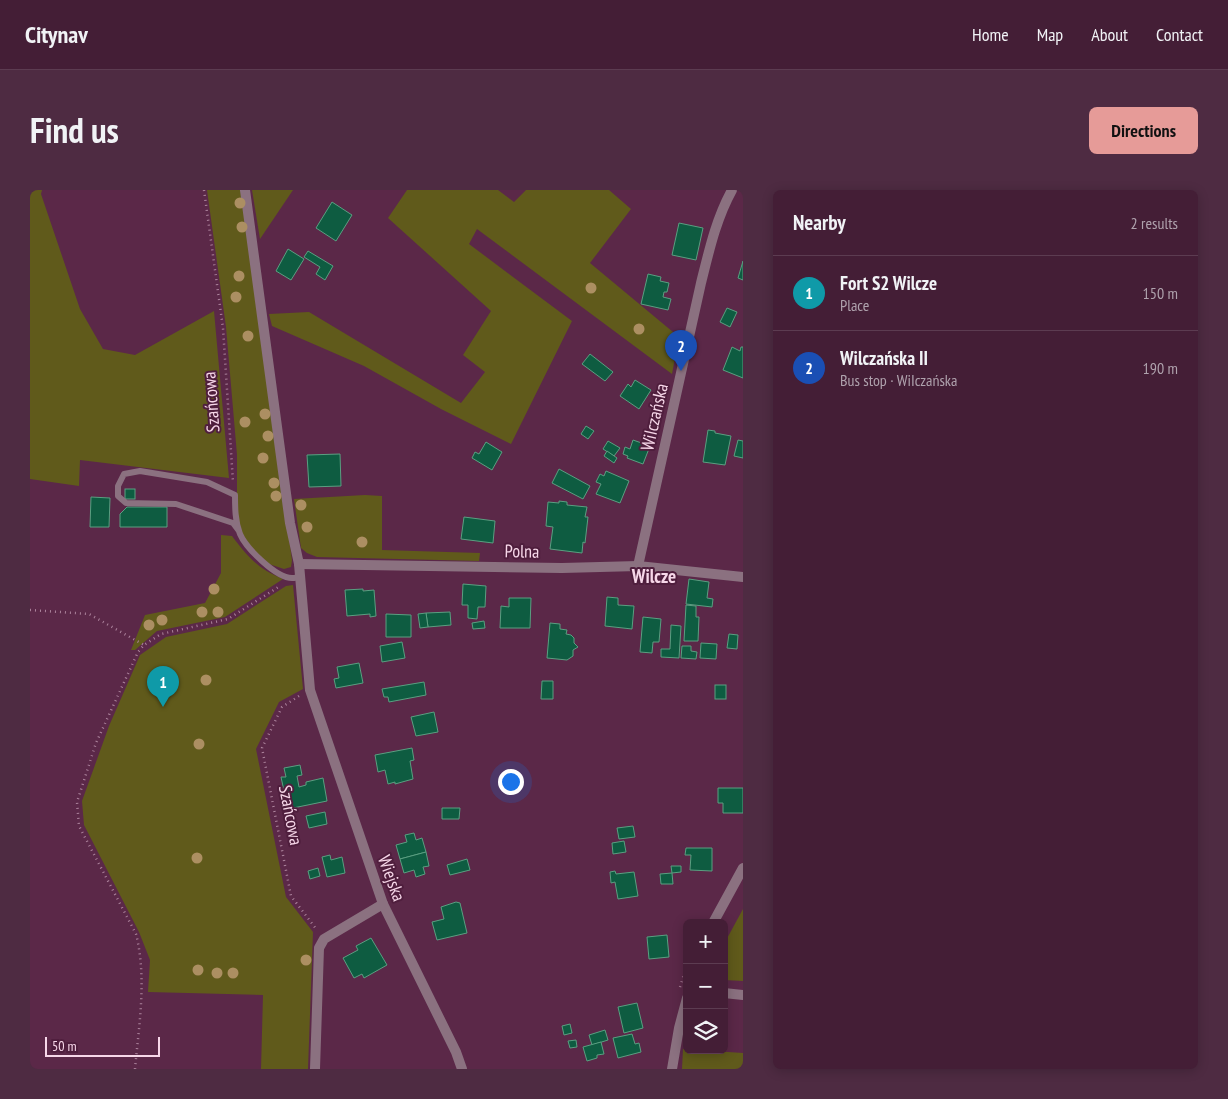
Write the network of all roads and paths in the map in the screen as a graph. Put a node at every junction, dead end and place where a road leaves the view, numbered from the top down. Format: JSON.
{"nodes":[{"id":1,"x":204,"y":190,"type":"edge"},
{"id":2,"x":244,"y":190,"type":"edge"},
{"id":3,"x":732,"y":190,"type":"edge"},
{"id":4,"x":235,"y":494,"type":"junction"},
{"id":5,"x":239,"y":531,"type":"junction"},
{"id":6,"x":299,"y":564,"type":"junction"},
{"id":7,"x":638,"y":566,"type":"junction"},
{"id":8,"x":743,"y":577,"type":"edge"},
{"id":9,"x":296,"y":578,"type":"junction"},
{"id":10,"x":30,"y":610,"type":"edge"},
{"id":11,"x":144,"y":645,"type":"junction"},
{"id":12,"x":310,"y":690,"type":"junction"},
{"id":13,"x":743,"y":868,"type":"edge"},
{"id":14,"x":383,"y":904,"type":"junction"},
{"id":15,"x":715,"y":919,"type":"edge"},
{"id":16,"x":324,"y":939,"type":"junction"},
{"id":17,"x":728,"y":993,"type":"edge"},
{"id":18,"x":743,"y":995,"type":"edge"},
{"id":19,"x":684,"y":1009,"type":"edge"},
{"id":20,"x":135,"y":1069,"type":"edge"},
{"id":21,"x":315,"y":1069,"type":"edge"},
{"id":22,"x":462,"y":1069,"type":"edge"},
{"id":23,"x":672,"y":1069,"type":"edge"}],
"edges":[{"from":1,"to":4,"type":"path","name":"Szańcowa"},
{"from":2,"to":6,"type":"street"},
{"from":3,"to":7,"type":"street","name":"WiIczańska"},
{"from":4,"to":5,"type":"lane"},
{"from":4,"to":5,"type":"lane"},
{"from":5,"to":9,"type":"lane"},
{"from":6,"to":7,"type":"street","name":"Polna"},
{"from":6,"to":9,"type":"street"},
{"from":7,"to":8,"type":"street","name":"Polna"},
{"from":9,"to":11,"type":"path"},
{"from":9,"to":12,"type":"street"},
{"from":10,"to":11,"type":"path"},
{"from":11,"to":20,"type":"path"},
{"from":12,"to":14,"type":"street","name":"Wiejska"},
{"from":12,"to":16,"type":"path","name":"Szańcowa"},
{"from":13,"to":15,"type":"street"},
{"from":14,"to":16,"type":"street"},
{"from":14,"to":22,"type":"street","name":"Wiejska"},
{"from":16,"to":21,"type":"street"},
{"from":17,"to":18,"type":"street"},
{"from":19,"to":23,"type":"street"}]}
